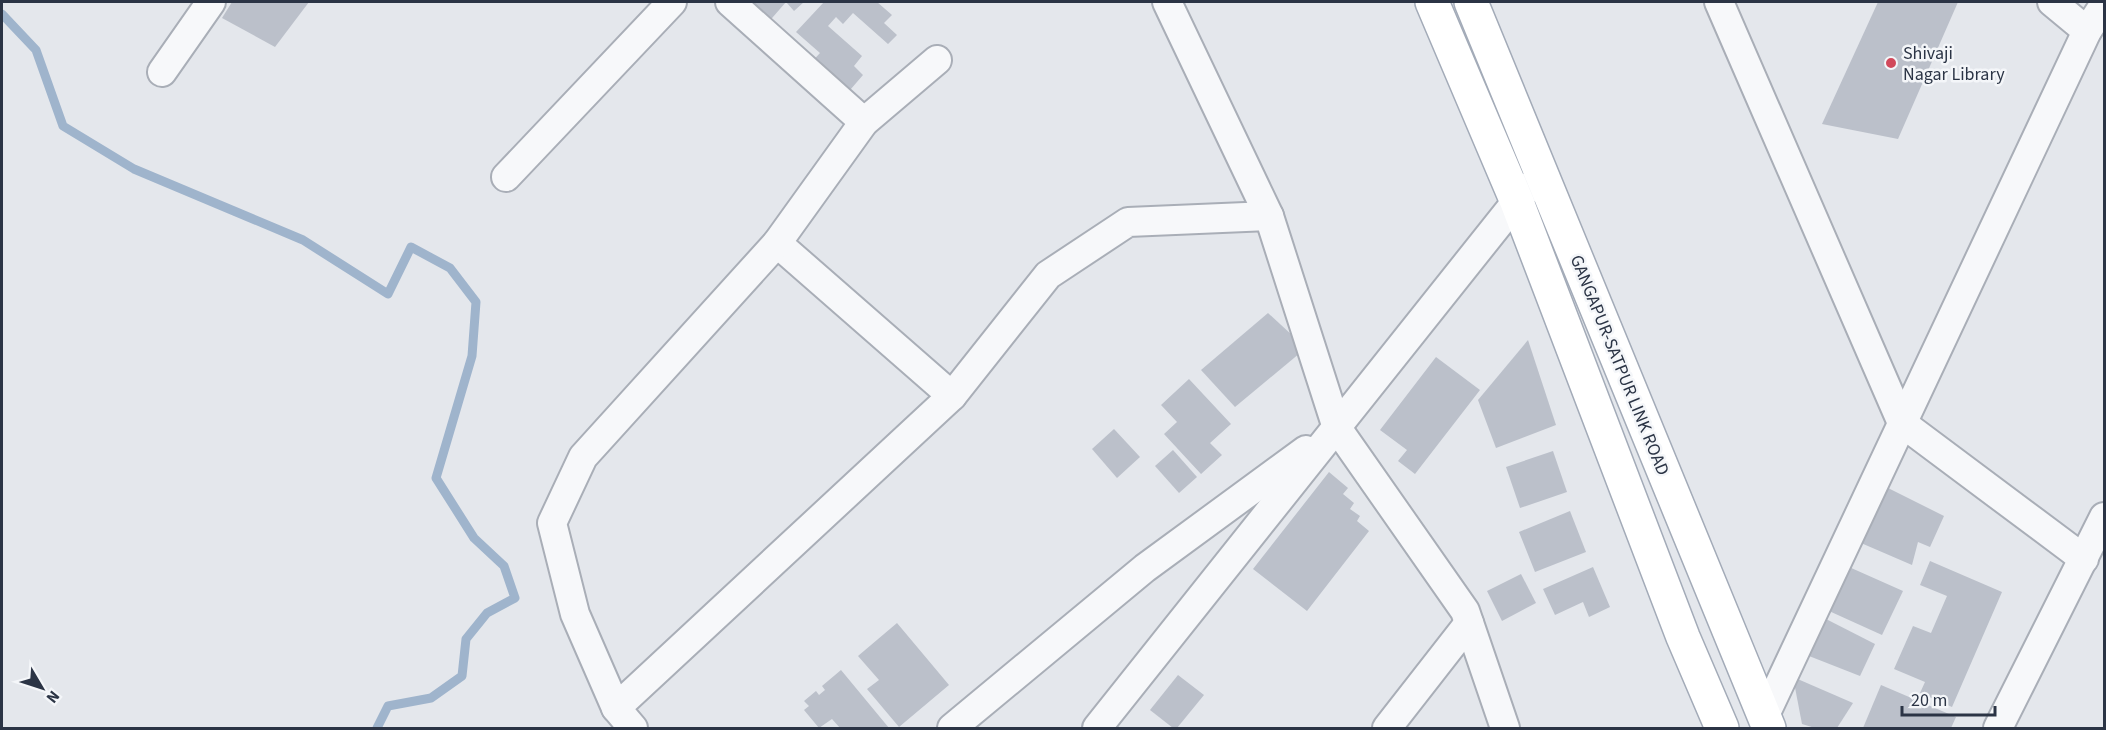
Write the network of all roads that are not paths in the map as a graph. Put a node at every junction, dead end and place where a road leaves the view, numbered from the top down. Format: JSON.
{"nodes":[{"id":1,"x":211,"y":2,"type":"edge"},
{"id":2,"x":672,"y":2,"type":"edge"},
{"id":3,"x":730,"y":2,"type":"edge"},
{"id":4,"x":1167,"y":2,"type":"edge"},
{"id":5,"x":1432,"y":2,"type":"edge"},
{"id":6,"x":1471,"y":2,"type":"edge"},
{"id":7,"x":1719,"y":2,"type":"edge"},
{"id":8,"x":2052,"y":2,"type":"edge"},
{"id":9,"x":2104,"y":5,"type":"edge"},
{"id":10,"x":2087,"y":31,"type":"junction"},
{"id":11,"x":937,"y":60,"type":"dead end"},
{"id":12,"x":162,"y":72,"type":"dead end"},
{"id":13,"x":864,"y":122,"type":"junction"},
{"id":14,"x":1541,"y":171,"type":"junction"},
{"id":15,"x":506,"y":177,"type":"dead end"},
{"id":16,"x":1517,"y":202,"type":"junction"},
{"id":17,"x":1269,"y":216,"type":"junction"},
{"id":18,"x":777,"y":243,"type":"junction"},
{"id":19,"x":952,"y":396,"type":"junction"},
{"id":20,"x":1902,"y":423,"type":"junction"},
{"id":21,"x":1336,"y":428,"type":"junction"},
{"id":22,"x":2104,"y":517,"type":"edge"},
{"id":23,"x":2084,"y":558,"type":"junction"},
{"id":24,"x":1469,"y":623,"type":"junction"},
{"id":25,"x":624,"y":718,"type":"edge"},
{"id":26,"x":1767,"y":723,"type":"edge"},
{"id":27,"x":952,"y":729,"type":"edge"},
{"id":28,"x":1097,"y":729,"type":"edge"},
{"id":29,"x":1387,"y":729,"type":"edge"},
{"id":30,"x":1505,"y":729,"type":"edge"},
{"id":31,"x":1722,"y":729,"type":"edge"},
{"id":32,"x":1998,"y":729,"type":"edge"}],
"edges":[{"from":1,"to":12,"type":"street"},
{"from":2,"to":15,"type":"street"},
{"from":3,"to":13,"type":"street"},
{"from":4,"to":17,"type":"street"},
{"from":5,"to":16,"type":"main road","name":"GANGAPUR-SATPUR LINK ROAD"},
{"from":6,"to":14,"type":"main road","name":"GANGAPUR-SATPUR LINK ROAD"},
{"from":7,"to":20,"type":"street"},
{"from":8,"to":10,"type":"street"},
{"from":9,"to":10,"type":"street"},
{"from":10,"to":20,"type":"street"},
{"from":11,"to":13,"type":"street"},
{"from":13,"to":18,"type":"street"},
{"from":14,"to":16,"type":"street"},
{"from":14,"to":26,"type":"main road","name":"GANGAPUR-SATPUR LINK ROAD"},
{"from":16,"to":21,"type":"street"},
{"from":16,"to":31,"type":"main road","name":"GANGAPUR-SATPUR LINK ROAD"},
{"from":17,"to":19,"type":"street"},
{"from":17,"to":21,"type":"street"},
{"from":18,"to":19,"type":"street"},
{"from":18,"to":25,"type":"street"},
{"from":19,"to":25,"type":"street"},
{"from":20,"to":23,"type":"street"},
{"from":20,"to":26,"type":"street"},
{"from":21,"to":24,"type":"street"},
{"from":21,"to":27,"type":"street"},
{"from":21,"to":28,"type":"street"},
{"from":22,"to":23,"type":"street"},
{"from":23,"to":32,"type":"street"},
{"from":24,"to":29,"type":"street"},
{"from":24,"to":30,"type":"street"}]}
